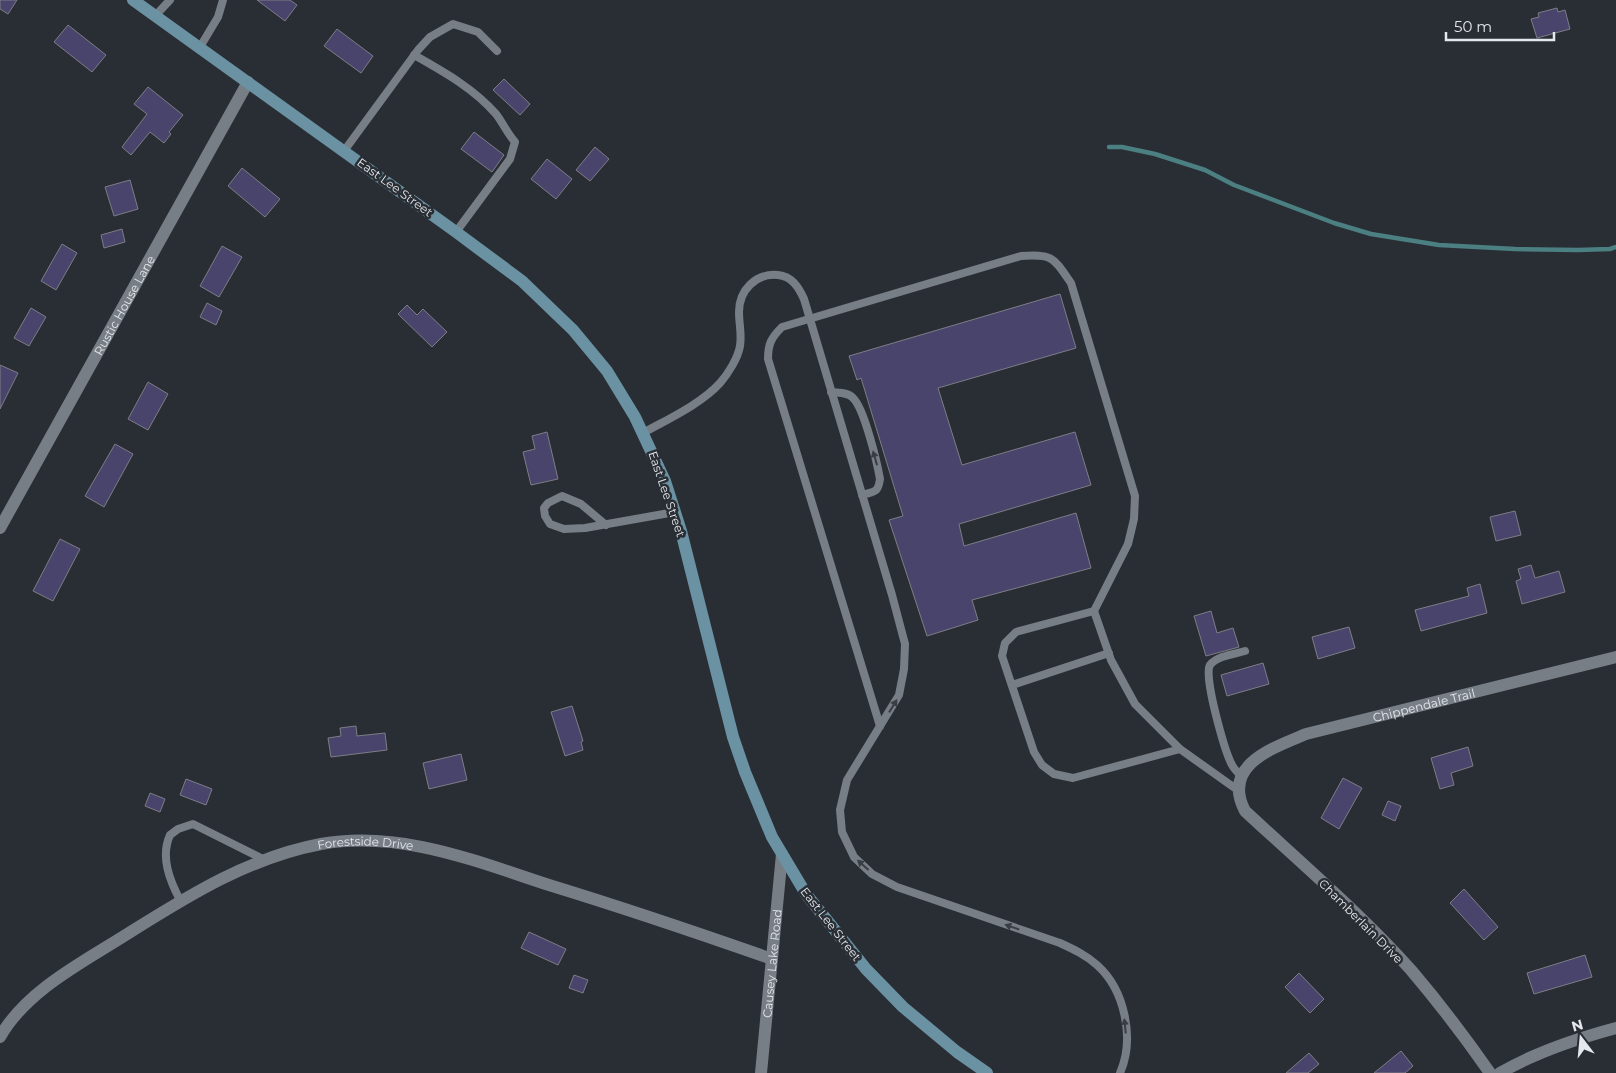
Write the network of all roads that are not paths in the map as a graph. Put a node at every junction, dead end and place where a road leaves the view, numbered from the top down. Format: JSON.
{"nodes":[{"id":1,"x":133,"y":0,"type":"edge"},
{"id":2,"x":170,"y":0,"type":"edge"},
{"id":3,"x":223,"y":0,"type":"edge"},
{"id":4,"x":155,"y":16,"type":"junction"},
{"id":5,"x":200,"y":47,"type":"junction"},
{"id":6,"x":496,"y":51,"type":"dead end"},
{"id":7,"x":414,"y":55,"type":"junction"},
{"id":8,"x":248,"y":82,"type":"junction"},
{"id":9,"x":344,"y":151,"type":"junction"},
{"id":10,"x":456,"y":232,"type":"junction"},
{"id":11,"x":810,"y":318,"type":"junction"},
{"id":12,"x":831,"y":392,"type":"junction"},
{"id":13,"x":644,"y":433,"type":"junction"},
{"id":14,"x":862,"y":495,"type":"junction"},
{"id":15,"x":675,"y":512,"type":"junction"},
{"id":16,"x":606,"y":524,"type":"junction"},
{"id":17,"x":0,"y":528,"type":"edge"},
{"id":18,"x":1094,"y":611,"type":"junction"},
{"id":19,"x":1245,"y":650,"type":"dead end"},
{"id":20,"x":1109,"y":653,"type":"junction"},
{"id":21,"x":1616,"y":657,"type":"edge"},
{"id":22,"x":1012,"y":685,"type":"junction"},
{"id":23,"x":880,"y":726,"type":"junction"},
{"id":24,"x":1180,"y":749,"type":"junction"},
{"id":25,"x":1242,"y":775,"type":"junction"},
{"id":26,"x":1238,"y":790,"type":"junction"},
{"id":27,"x":782,"y":854,"type":"junction"},
{"id":28,"x":266,"y":860,"type":"junction"},
{"id":29,"x":180,"y":900,"type":"junction"},
{"id":30,"x":772,"y":959,"type":"junction"},
{"id":31,"x":1616,"y":1028,"type":"edge"},
{"id":32,"x":0,"y":1037,"type":"edge"},
{"id":33,"x":761,"y":1073,"type":"edge"},
{"id":34,"x":987,"y":1073,"type":"edge"},
{"id":35,"x":1120,"y":1073,"type":"edge"},
{"id":36,"x":1490,"y":1073,"type":"edge"},
{"id":37,"x":1500,"y":1073,"type":"edge"}],
"edges":[{"from":1,"to":4,"type":"street","name":"East Lee Street"},
{"from":2,"to":4,"type":"lane"},
{"from":3,"to":5,"type":"lane"},
{"from":4,"to":5,"type":"street","name":"East Lee Street"},
{"from":5,"to":8,"type":"street","name":"East Lee Street"},
{"from":6,"to":7,"type":"lane"},
{"from":7,"to":9,"type":"lane"},
{"from":7,"to":10,"type":"lane"},
{"from":8,"to":9,"type":"street","name":"East Lee Street"},
{"from":8,"to":17,"type":"street","name":"Rustic House Lane"},
{"from":9,"to":10,"type":"street","name":"East Lee Street"},
{"from":10,"to":13,"type":"street","name":"East Lee Street"},
{"from":11,"to":12,"type":"lane"},
{"from":11,"to":13,"type":"lane"},
{"from":11,"to":18,"type":"lane"},
{"from":11,"to":23,"type":"lane"},
{"from":12,"to":14,"type":"lane"},
{"from":14,"to":12,"type":"lane","one_way":true},
{"from":13,"to":15,"type":"street","name":"East Lee Street"},
{"from":23,"to":14,"type":"lane","one_way":true},
{"from":15,"to":16,"type":"lane"},
{"from":15,"to":27,"type":"street","name":"East Lee Street"},
{"from":16,"to":16,"type":"lane"},
{"from":18,"to":20,"type":"lane"},
{"from":18,"to":22,"type":"lane"},
{"from":19,"to":25,"type":"lane"},
{"from":20,"to":22,"type":"lane"},
{"from":20,"to":24,"type":"lane"},
{"from":21,"to":25,"type":"street","name":"Chippendale Trail"},
{"from":22,"to":24,"type":"lane"},
{"from":35,"to":23,"type":"lane","one_way":true},
{"from":24,"to":26,"type":"lane"},
{"from":25,"to":26,"type":"street"},
{"from":26,"to":36,"type":"street","name":"Chamberlain Drive"},
{"from":27,"to":30,"type":"street","name":"Causey Lake Road"},
{"from":27,"to":34,"type":"street","name":"East Lee Street"},
{"from":28,"to":29,"type":"street","name":"Forestside Drive"},
{"from":28,"to":29,"type":"lane"},
{"from":28,"to":30,"type":"street","name":"Forestside Drive"},
{"from":29,"to":32,"type":"street","name":"Forestside Drive"},
{"from":30,"to":33,"type":"street","name":"Causey Lake Road"},
{"from":31,"to":37,"type":"street"}]}
